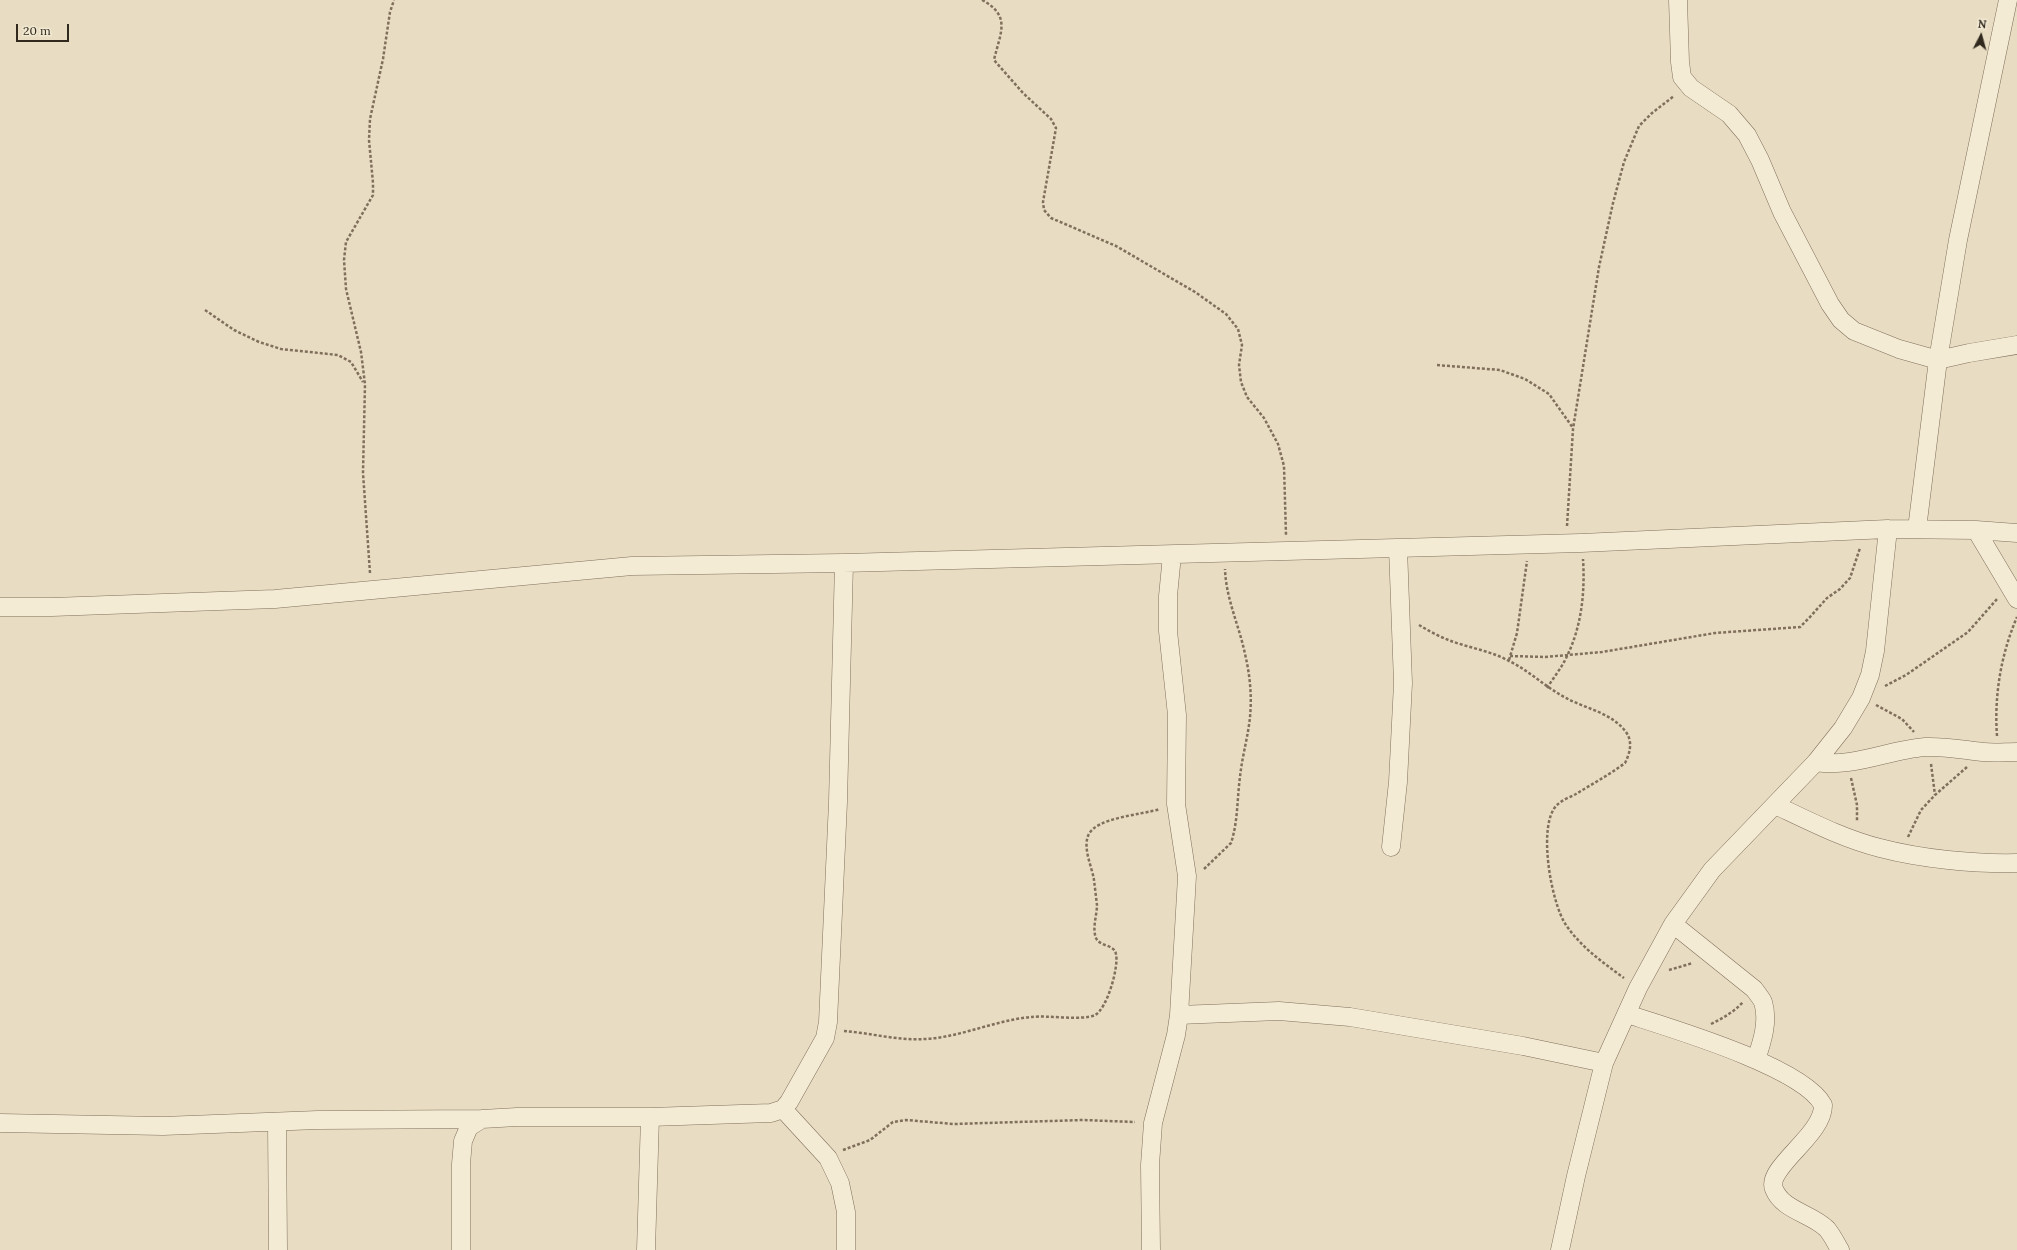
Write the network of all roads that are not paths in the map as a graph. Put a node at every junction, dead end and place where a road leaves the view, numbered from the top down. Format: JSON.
{"nodes":[{"id":1,"x":1678,"y":0,"type":"edge"},
{"id":2,"x":2008,"y":0,"type":"edge"},
{"id":3,"x":2017,"y":345,"type":"edge"},
{"id":4,"x":1938,"y":360,"type":"junction"},
{"id":5,"x":1888,"y":529,"type":"junction"},
{"id":6,"x":1917,"y":529,"type":"junction"},
{"id":7,"x":1976,"y":530,"type":"junction"},
{"id":8,"x":2017,"y":533,"type":"edge"},
{"id":9,"x":1398,"y":548,"type":"junction"},
{"id":10,"x":1172,"y":555,"type":"junction"},
{"id":11,"x":844,"y":563,"type":"junction"},
{"id":12,"x":2013,"y":592,"type":"edge"},
{"id":13,"x":0,"y":607,"type":"edge"},
{"id":14,"x":2017,"y":752,"type":"edge"},
{"id":15,"x":1816,"y":762,"type":"junction"},
{"id":16,"x":1775,"y":805,"type":"junction"},
{"id":17,"x":1391,"y":847,"type":"dead end"},
{"id":18,"x":2017,"y":864,"type":"edge"},
{"id":19,"x":1674,"y":924,"type":"junction"},
{"id":20,"x":1627,"y":1014,"type":"junction"},
{"id":21,"x":1179,"y":1015,"type":"junction"},
{"id":22,"x":1756,"y":1060,"type":"junction"},
{"id":23,"x":1604,"y":1063,"type":"junction"},
{"id":24,"x":783,"y":1109,"type":"junction"},
{"id":25,"x":650,"y":1117,"type":"junction"},
{"id":26,"x":482,"y":1119,"type":"junction"},
{"id":27,"x":277,"y":1122,"type":"junction"},
{"id":28,"x":0,"y":1123,"type":"edge"},
{"id":29,"x":278,"y":1250,"type":"edge"},
{"id":30,"x":461,"y":1250,"type":"edge"},
{"id":31,"x":646,"y":1250,"type":"edge"},
{"id":32,"x":846,"y":1250,"type":"edge"},
{"id":33,"x":1151,"y":1250,"type":"edge"},
{"id":34,"x":1560,"y":1250,"type":"edge"},
{"id":35,"x":1840,"y":1250,"type":"edge"}],
"edges":[{"from":1,"to":4,"type":"street"},
{"from":2,"to":4,"type":"street"},
{"from":3,"to":4,"type":"street"},
{"from":4,"to":6,"type":"street"},
{"from":5,"to":6,"type":"street"},
{"from":5,"to":9,"type":"street"},
{"from":5,"to":15,"type":"street"},
{"from":6,"to":7,"type":"street"},
{"from":7,"to":8,"type":"street"},
{"from":7,"to":12,"type":"street"},
{"from":9,"to":10,"type":"street"},
{"from":9,"to":17,"type":"street"},
{"from":10,"to":11,"type":"street"},
{"from":10,"to":21,"type":"street"},
{"from":11,"to":13,"type":"street"},
{"from":11,"to":24,"type":"street"},
{"from":14,"to":15,"type":"street"},
{"from":15,"to":16,"type":"street"},
{"from":16,"to":18,"type":"street"},
{"from":16,"to":19,"type":"street"},
{"from":19,"to":20,"type":"street"},
{"from":19,"to":22,"type":"street"},
{"from":20,"to":22,"type":"street"},
{"from":20,"to":23,"type":"street"},
{"from":21,"to":23,"type":"street"},
{"from":21,"to":33,"type":"street"},
{"from":22,"to":35,"type":"street"},
{"from":23,"to":34,"type":"street"},
{"from":24,"to":25,"type":"street"},
{"from":24,"to":32,"type":"street"},
{"from":25,"to":26,"type":"street"},
{"from":25,"to":31,"type":"street"},
{"from":26,"to":27,"type":"street"},
{"from":26,"to":30,"type":"street"},
{"from":27,"to":28,"type":"street"},
{"from":27,"to":29,"type":"street"}]}
